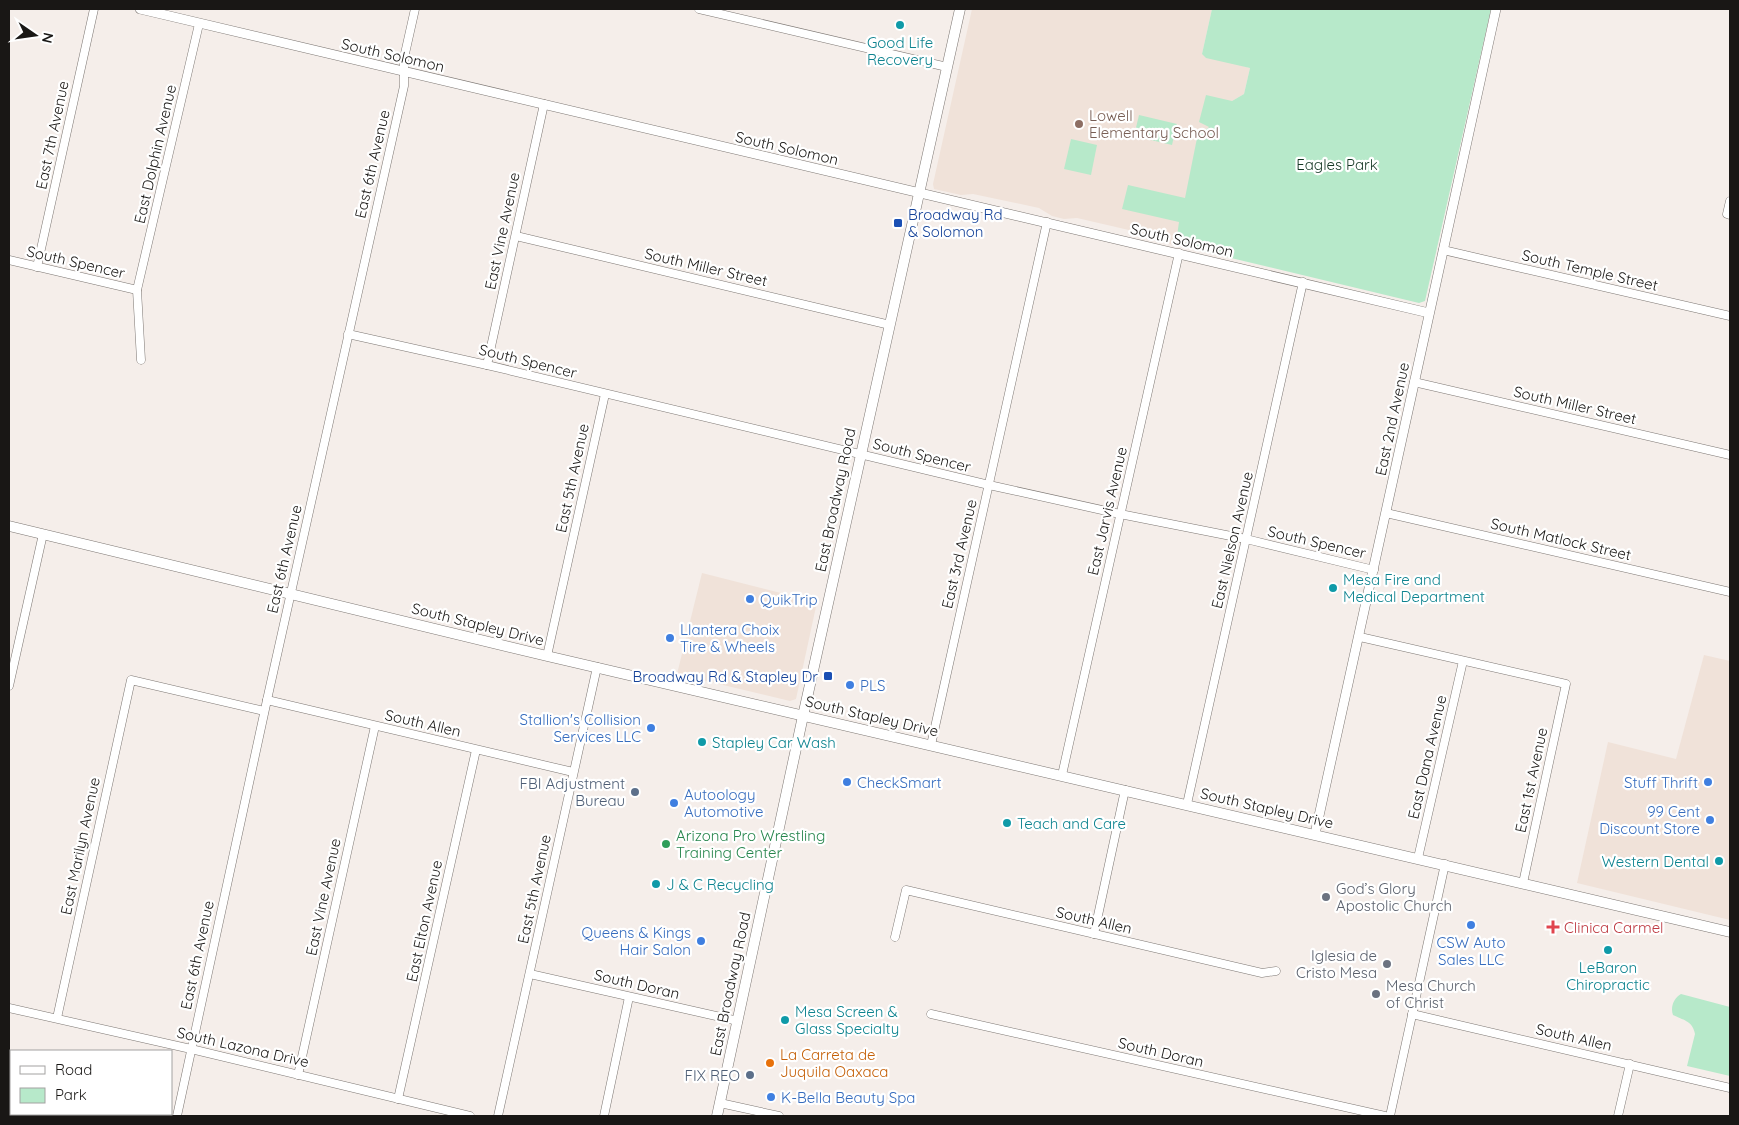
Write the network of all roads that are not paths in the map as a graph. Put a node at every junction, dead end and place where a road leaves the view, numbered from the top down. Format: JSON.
{"nodes":[{"id":1,"x":94,"y":9,"type":"edge"},
{"id":2,"x":140,"y":9,"type":"edge"},
{"id":3,"x":415,"y":9,"type":"edge"},
{"id":4,"x":699,"y":9,"type":"edge"},
{"id":5,"x":960,"y":9,"type":"edge"},
{"id":6,"x":1496,"y":9,"type":"edge"},
{"id":7,"x":199,"y":24,"type":"junction"},
{"id":8,"x":947,"y":67,"type":"junction"},
{"id":9,"x":404,"y":72,"type":"junction"},
{"id":10,"x":544,"y":104,"type":"junction"},
{"id":11,"x":919,"y":193,"type":"junction"},
{"id":12,"x":1730,"y":201,"type":"edge"},
{"id":13,"x":1730,"y":215,"type":"edge"},
{"id":14,"x":1047,"y":222,"type":"junction"},
{"id":15,"x":516,"y":236,"type":"junction"},
{"id":16,"x":1443,"y":250,"type":"junction"},
{"id":17,"x":1178,"y":253,"type":"junction"},
{"id":18,"x":9,"y":260,"type":"edge"},
{"id":19,"x":37,"y":266,"type":"junction"},
{"id":20,"x":1303,"y":282,"type":"junction"},
{"id":21,"x":137,"y":290,"type":"junction"},
{"id":22,"x":1429,"y":313,"type":"junction"},
{"id":23,"x":1730,"y":316,"type":"edge"},
{"id":24,"x":890,"y":325,"type":"junction"},
{"id":25,"x":348,"y":334,"type":"junction"},
{"id":26,"x":141,"y":360,"type":"dead end"},
{"id":27,"x":487,"y":365,"type":"junction"},
{"id":28,"x":1414,"y":382,"type":"junction"},
{"id":29,"x":605,"y":394,"type":"junction"},
{"id":30,"x":861,"y":454,"type":"junction"},
{"id":31,"x":1730,"y":455,"type":"edge"},
{"id":32,"x":989,"y":485,"type":"junction"},
{"id":33,"x":1386,"y":513,"type":"junction"},
{"id":34,"x":1120,"y":514,"type":"junction"},
{"id":35,"x":9,"y":526,"type":"edge"},
{"id":36,"x":43,"y":534,"type":"junction"},
{"id":37,"x":1246,"y":540,"type":"junction"},
{"id":38,"x":1374,"y":570,"type":"junction"},
{"id":39,"x":1730,"y":592,"type":"edge"},
{"id":40,"x":290,"y":594,"type":"junction"},
{"id":41,"x":1360,"y":637,"type":"junction"},
{"id":42,"x":547,"y":656,"type":"junction"},
{"id":43,"x":1463,"y":661,"type":"junction"},
{"id":44,"x":597,"y":667,"type":"junction"},
{"id":45,"x":9,"y":685,"type":"edge"},
{"id":46,"x":266,"y":700,"type":"junction"},
{"id":47,"x":264,"y":712,"type":"junction"},
{"id":48,"x":803,"y":716,"type":"junction"},
{"id":49,"x":375,"y":726,"type":"junction"},
{"id":50,"x":931,"y":745,"type":"junction"},
{"id":51,"x":476,"y":750,"type":"junction"},
{"id":52,"x":573,"y":772,"type":"junction"},
{"id":53,"x":1062,"y":776,"type":"junction"},
{"id":54,"x":1125,"y":790,"type":"junction"},
{"id":55,"x":1187,"y":804,"type":"junction"},
{"id":56,"x":1315,"y":834,"type":"junction"},
{"id":57,"x":1418,"y":858,"type":"junction"},
{"id":58,"x":1445,"y":864,"type":"junction"},
{"id":59,"x":1523,"y":883,"type":"junction"},
{"id":60,"x":1730,"y":932,"type":"edge"},
{"id":61,"x":1094,"y":934,"type":"junction"},
{"id":62,"x":895,"y":937,"type":"dead end"},
{"id":63,"x":1276,"y":971,"type":"dead end"},
{"id":64,"x":530,"y":974,"type":"junction"},
{"id":65,"x":629,"y":997,"type":"junction"},
{"id":66,"x":9,"y":1008,"type":"edge"},
{"id":67,"x":931,"y":1014,"type":"dead end"},
{"id":68,"x":1412,"y":1014,"type":"junction"},
{"id":69,"x":57,"y":1018,"type":"junction"},
{"id":70,"x":738,"y":1021,"type":"junction"},
{"id":71,"x":191,"y":1049,"type":"junction"},
{"id":72,"x":1630,"y":1064,"type":"junction"},
{"id":73,"x":298,"y":1074,"type":"junction"},
{"id":74,"x":1730,"y":1088,"type":"edge"},
{"id":75,"x":398,"y":1099,"type":"junction"},
{"id":76,"x":720,"y":1103,"type":"junction"},
{"id":77,"x":177,"y":1116,"type":"edge"},
{"id":78,"x":470,"y":1116,"type":"edge"},
{"id":79,"x":498,"y":1116,"type":"edge"},
{"id":80,"x":604,"y":1116,"type":"edge"},
{"id":81,"x":717,"y":1116,"type":"edge"},
{"id":82,"x":779,"y":1116,"type":"edge"},
{"id":83,"x":1385,"y":1116,"type":"edge"},
{"id":84,"x":1390,"y":1116,"type":"edge"},
{"id":85,"x":1618,"y":1116,"type":"edge"}],
"edges":[{"from":1,"to":19,"type":"street","name":"East 7th Avenue"},
{"from":2,"to":7,"type":"street","name":"South Solomon"},
{"from":3,"to":9,"type":"street","name":"East 6th Avenue"},
{"from":4,"to":8,"type":"street"},
{"from":5,"to":8,"type":"main road","name":"East Broadway Road"},
{"from":6,"to":16,"type":"street","name":"East 2nd Avenue"},
{"from":7,"to":9,"type":"street","name":"South Solomon"},
{"from":7,"to":21,"type":"street","name":"East Dolphin Avenue"},
{"from":8,"to":11,"type":"main road","name":"East Broadway Road"},
{"from":9,"to":10,"type":"street","name":"South Solomon"},
{"from":9,"to":25,"type":"street","name":"East 6th Avenue"},
{"from":10,"to":11,"type":"street","name":"South Solomon"},
{"from":10,"to":15,"type":"street","name":"East Vine Avenue"},
{"from":11,"to":14,"type":"street","name":"South Solomon"},
{"from":11,"to":24,"type":"main road","name":"East Broadway Road"},
{"from":12,"to":13,"type":"street"},
{"from":14,"to":17,"type":"street","name":"South Solomon"},
{"from":14,"to":32,"type":"street","name":"East 3rd Avenue"},
{"from":15,"to":24,"type":"street","name":"South Miller Street"},
{"from":15,"to":27,"type":"street","name":"East Vine Avenue"},
{"from":16,"to":22,"type":"street","name":"East 2nd Avenue"},
{"from":16,"to":23,"type":"street","name":"South Temple Street"},
{"from":17,"to":20,"type":"street","name":"South Solomon"},
{"from":17,"to":34,"type":"street","name":"East Jarvis Avenue"},
{"from":18,"to":19,"type":"street","name":"South Spencer"},
{"from":19,"to":21,"type":"street","name":"South Spencer"},
{"from":20,"to":22,"type":"street","name":"South Solomon"},
{"from":20,"to":37,"type":"street","name":"East Nielson Avenue"},
{"from":21,"to":26,"type":"street","name":"East Dolphin Avenue"},
{"from":22,"to":28,"type":"street","name":"East 2nd Avenue"},
{"from":24,"to":30,"type":"main road","name":"East Broadway Road"},
{"from":25,"to":27,"type":"street","name":"South Spencer"},
{"from":25,"to":40,"type":"street","name":"East 6th Avenue"},
{"from":27,"to":29,"type":"street","name":"South Spencer"},
{"from":28,"to":31,"type":"street","name":"South Miller Street"},
{"from":28,"to":33,"type":"street","name":"East 2nd Avenue"},
{"from":29,"to":30,"type":"street","name":"South Spencer"},
{"from":29,"to":42,"type":"street","name":"East 5th Avenue"},
{"from":30,"to":32,"type":"street","name":"South Spencer"},
{"from":30,"to":48,"type":"main road","name":"East Broadway Road"},
{"from":32,"to":34,"type":"street","name":"South Spencer"},
{"from":32,"to":50,"type":"street","name":"East 3rd Avenue"},
{"from":33,"to":38,"type":"street","name":"East 2nd Avenue"},
{"from":33,"to":39,"type":"street","name":"South Matlock Street"},
{"from":34,"to":37,"type":"street","name":"South Spencer"},
{"from":34,"to":53,"type":"street","name":"East Jarvis Avenue"},
{"from":35,"to":36,"type":"main road","name":"South Stapley Drive"},
{"from":36,"to":40,"type":"main road","name":"South Stapley Drive"},
{"from":36,"to":45,"type":"street"},
{"from":37,"to":38,"type":"street","name":"South Spencer"},
{"from":37,"to":55,"type":"street","name":"East Nielson Avenue"},
{"from":38,"to":41,"type":"street","name":"East 2nd Avenue"},
{"from":40,"to":42,"type":"main road","name":"South Stapley Drive"},
{"from":40,"to":46,"type":"street","name":"East 6th Avenue"},
{"from":41,"to":43,"type":"street"},
{"from":41,"to":56,"type":"street","name":"East 2nd Avenue"},
{"from":42,"to":44,"type":"main road","name":"South Stapley Drive"},
{"from":43,"to":57,"type":"street","name":"East Dana Avenue"},
{"from":43,"to":59,"type":"street","name":"East 1st Avenue"},
{"from":44,"to":48,"type":"main road","name":"South Stapley Drive"},
{"from":44,"to":52,"type":"street","name":"East 5th Avenue"},
{"from":46,"to":47,"type":"street","name":"East 6th Avenue"},
{"from":46,"to":49,"type":"street","name":"South Allen"},
{"from":47,"to":69,"type":"street","name":"East Marilyn Avenue"},
{"from":47,"to":71,"type":"street","name":"East 6th Avenue"},
{"from":48,"to":50,"type":"main road","name":"South Stapley Drive"},
{"from":48,"to":70,"type":"main road","name":"East Broadway Road"},
{"from":49,"to":51,"type":"street","name":"South Allen"},
{"from":49,"to":73,"type":"street","name":"East Vine Avenue"},
{"from":50,"to":53,"type":"main road","name":"South Stapley Drive"},
{"from":51,"to":52,"type":"street","name":"South Allen"},
{"from":51,"to":75,"type":"street","name":"East Elton Avenue"},
{"from":52,"to":64,"type":"street","name":"East 5th Avenue"},
{"from":53,"to":54,"type":"main road","name":"South Stapley Drive"},
{"from":54,"to":55,"type":"main road","name":"South Stapley Drive"},
{"from":54,"to":61,"type":"street"},
{"from":55,"to":56,"type":"main road","name":"South Stapley Drive"},
{"from":56,"to":57,"type":"main road","name":"South Stapley Drive"},
{"from":57,"to":58,"type":"main road","name":"South Stapley Drive"},
{"from":58,"to":59,"type":"main road","name":"South Stapley Drive"},
{"from":58,"to":68,"type":"street"},
{"from":59,"to":60,"type":"main road","name":"South Stapley Drive"},
{"from":61,"to":62,"type":"street","name":"South Allen"},
{"from":61,"to":63,"type":"street","name":"South Allen"},
{"from":64,"to":65,"type":"street","name":"South Doran"},
{"from":64,"to":79,"type":"street","name":"East 5th Avenue"},
{"from":65,"to":70,"type":"street","name":"South Doran"},
{"from":65,"to":80,"type":"street"},
{"from":66,"to":69,"type":"street","name":"South Lazona Drive"},
{"from":67,"to":83,"type":"street","name":"South Doran"},
{"from":68,"to":72,"type":"street","name":"South Allen"},
{"from":68,"to":84,"type":"street"},
{"from":69,"to":71,"type":"street","name":"South Lazona Drive"},
{"from":70,"to":76,"type":"main road","name":"East Broadway Road"},
{"from":71,"to":73,"type":"street","name":"South Lazona Drive"},
{"from":71,"to":77,"type":"street","name":"East 6th Avenue"},
{"from":72,"to":74,"type":"street","name":"South Allen"},
{"from":72,"to":85,"type":"street"},
{"from":73,"to":75,"type":"street","name":"South Lazona Drive"},
{"from":75,"to":78,"type":"street","name":"South Lazona Drive"},
{"from":76,"to":81,"type":"main road","name":"East Broadway Road"},
{"from":76,"to":82,"type":"street"}]}
